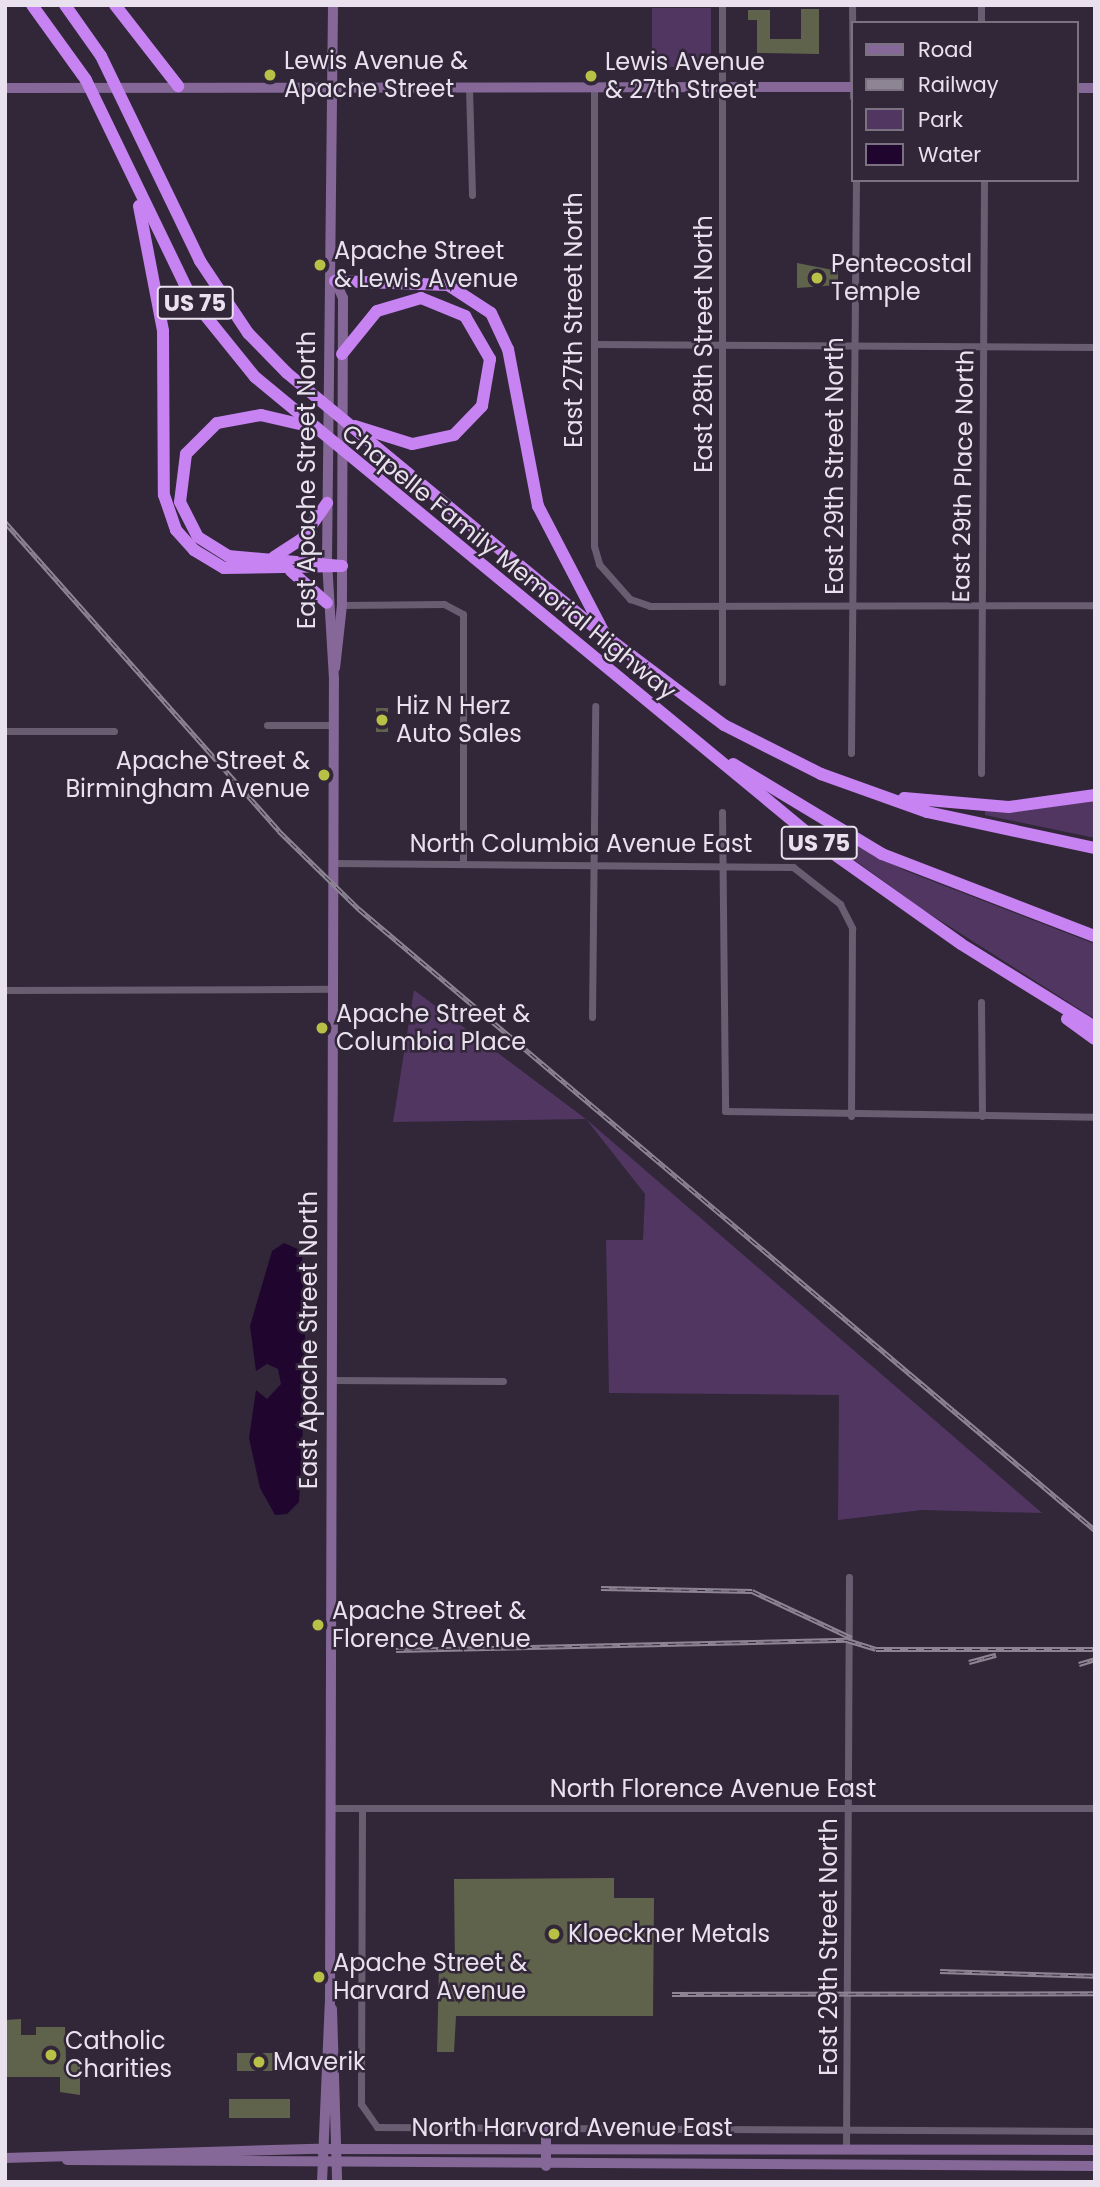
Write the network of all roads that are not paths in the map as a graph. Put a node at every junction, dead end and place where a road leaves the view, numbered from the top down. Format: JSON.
{"nodes":[{"id":1,"x":32,"y":5,"type":"edge"},
{"id":2,"x":65,"y":5,"type":"edge"},
{"id":3,"x":115,"y":5,"type":"edge"},
{"id":4,"x":333,"y":5,"type":"edge"},
{"id":5,"x":722,"y":5,"type":"edge"},
{"id":6,"x":178,"y":86,"type":"junction"},
{"id":7,"x":594,"y":87,"type":"junction"},
{"id":8,"x":5,"y":88,"type":"edge"},
{"id":9,"x":334,"y":88,"type":"junction"},
{"id":10,"x":469,"y":88,"type":"junction"},
{"id":11,"x":723,"y":88,"type":"junction"},
{"id":12,"x":852,"y":88,"type":"edge"},
{"id":13,"x":133,"y":178,"type":"junction"},
{"id":14,"x":856,"y":182,"type":"edge"},
{"id":15,"x":984,"y":182,"type":"edge"},
{"id":16,"x":472,"y":195,"type":"dead end"},
{"id":17,"x":335,"y":281,"type":"junction"},
{"id":18,"x":594,"y":344,"type":"junction"},
{"id":19,"x":722,"y":345,"type":"junction"},
{"id":20,"x":855,"y":346,"type":"junction"},
{"id":21,"x":984,"y":346,"type":"junction"},
{"id":22,"x":1095,"y":347,"type":"edge"},
{"id":23,"x":342,"y":354,"type":"junction"},
{"id":24,"x":286,"y":413,"type":"junction"},
{"id":25,"x":348,"y":424,"type":"junction"},
{"id":26,"x":327,"y":503,"type":"junction"},
{"id":27,"x":268,"y":559,"type":"junction"},
{"id":28,"x":327,"y":566,"type":"junction"},
{"id":29,"x":342,"y":566,"type":"junction"},
{"id":30,"x":290,"y":570,"type":"junction"},
{"id":31,"x":327,"y":603,"type":"junction"},
{"id":32,"x":723,"y":604,"type":"junction"},
{"id":33,"x":853,"y":604,"type":"junction"},
{"id":34,"x":342,"y":605,"type":"junction"},
{"id":35,"x":1095,"y":605,"type":"edge"},
{"id":36,"x":981,"y":607,"type":"junction"},
{"id":37,"x":604,"y":635,"type":"junction"},
{"id":38,"x":334,"y":679,"type":"junction"},
{"id":39,"x":722,"y":682,"type":"dead end"},
{"id":40,"x":595,"y":706,"type":"dead end"},
{"id":41,"x":267,"y":725,"type":"dead end"},
{"id":42,"x":333,"y":726,"type":"junction"},
{"id":43,"x":5,"y":731,"type":"edge"},
{"id":44,"x":114,"y":732,"type":"dead end"},
{"id":45,"x":683,"y":732,"type":"junction"},
{"id":46,"x":851,"y":753,"type":"dead end"},
{"id":47,"x":981,"y":773,"type":"dead end"},
{"id":48,"x":1095,"y":795,"type":"edge"},
{"id":49,"x":874,"y":796,"type":"junction"},
{"id":50,"x":722,"y":812,"type":"dead end"},
{"id":51,"x":1095,"y":848,"type":"edge"},
{"id":52,"x":593,"y":862,"type":"junction"},
{"id":53,"x":333,"y":863,"type":"junction"},
{"id":54,"x":463,"y":863,"type":"junction"},
{"id":55,"x":722,"y":864,"type":"junction"},
{"id":56,"x":1095,"y":936,"type":"edge"},
{"id":57,"x":961,"y":944,"type":"junction"},
{"id":58,"x":332,"y":989,"type":"junction"},
{"id":59,"x":5,"y":990,"type":"edge"},
{"id":60,"x":981,"y":1002,"type":"dead end"},
{"id":61,"x":592,"y":1017,"type":"dead end"},
{"id":62,"x":1095,"y":1027,"type":"edge"},
{"id":63,"x":1095,"y":1039,"type":"edge"},
{"id":64,"x":851,"y":1116,"type":"junction"},
{"id":65,"x":982,"y":1116,"type":"junction"},
{"id":66,"x":1095,"y":1117,"type":"edge"},
{"id":67,"x":330,"y":1380,"type":"junction"},
{"id":68,"x":503,"y":1381,"type":"dead end"},
{"id":69,"x":849,"y":1577,"type":"dead end"},
{"id":70,"x":330,"y":1808,"type":"junction"},
{"id":71,"x":362,"y":1808,"type":"junction"},
{"id":72,"x":1095,"y":1808,"type":"edge"},
{"id":73,"x":850,"y":1809,"type":"junction"},
{"id":74,"x":330,"y":2002,"type":"junction"},
{"id":75,"x":546,"y":2130,"type":"junction"},
{"id":76,"x":848,"y":2131,"type":"junction"},
{"id":77,"x":1095,"y":2131,"type":"edge"},
{"id":78,"x":322,"y":2149,"type":"junction"},
{"id":79,"x":337,"y":2149,"type":"junction"},
{"id":80,"x":546,"y":2149,"type":"junction"},
{"id":81,"x":846,"y":2150,"type":"junction"},
{"id":82,"x":1095,"y":2150,"type":"edge"},
{"id":83,"x":5,"y":2158,"type":"edge"},
{"id":84,"x":49,"y":2158,"type":"junction"},
{"id":85,"x":322,"y":2166,"type":"junction"},
{"id":86,"x":337,"y":2166,"type":"junction"},
{"id":87,"x":546,"y":2166,"type":"junction"},
{"id":88,"x":847,"y":2166,"type":"junction"},
{"id":89,"x":1095,"y":2166,"type":"edge"},
{"id":90,"x":322,"y":2182,"type":"edge"},
{"id":91,"x":337,"y":2182,"type":"edge"}],
"edges":[{"from":1,"to":13,"type":"highway","number":"US 75"},
{"from":2,"to":25,"type":"highway","name":"Chapelle Family Memorial Highway","number":"US 75"},
{"from":3,"to":6,"type":"highway"},
{"from":4,"to":9,"type":"main road","name":"East Apache Street North"},
{"from":5,"to":11,"type":"street","name":"East 28th Street North"},
{"from":6,"to":8,"type":"main road"},
{"from":6,"to":9,"type":"main road"},
{"from":7,"to":10,"type":"main road"},
{"from":7,"to":11,"type":"main road"},
{"from":7,"to":18,"type":"street","name":"East 27th Street North"},
{"from":9,"to":10,"type":"main road"},
{"from":9,"to":17,"type":"main road","name":"East Apache Street North"},
{"from":10,"to":16,"type":"street"},
{"from":11,"to":12,"type":"main road"},
{"from":11,"to":19,"type":"street","name":"East 28th Street North"},
{"from":13,"to":24,"type":"highway","number":"US 75"},
{"from":13,"to":30,"type":"highway"},
{"from":14,"to":20,"type":"street","name":"East 29th Street North"},
{"from":15,"to":21,"type":"street","name":"East 29th Place North"},
{"from":17,"to":23,"type":"main road","name":"East Apache Street North"},
{"from":17,"to":26,"type":"main road","name":"East Apache Street North"},
{"from":17,"to":37,"type":"highway"},
{"from":18,"to":19,"type":"street"},
{"from":18,"to":32,"type":"street","name":"East 27th Street North"},
{"from":19,"to":20,"type":"street"},
{"from":19,"to":32,"type":"street","name":"East 28th Street North"},
{"from":20,"to":21,"type":"street"},
{"from":20,"to":33,"type":"street","name":"East 29th Street North"},
{"from":21,"to":22,"type":"street"},
{"from":21,"to":36,"type":"street","name":"East 29th Place North"},
{"from":23,"to":25,"type":"highway"},
{"from":23,"to":29,"type":"main road","name":"East Apache Street North"},
{"from":24,"to":27,"type":"highway"},
{"from":24,"to":45,"type":"highway","name":"Chapelle Family Memorial Highway","number":"US 75"},
{"from":25,"to":37,"type":"highway","name":"Chapelle Family Memorial Highway","number":"US 75"},
{"from":26,"to":27,"type":"highway"},
{"from":26,"to":28,"type":"main road","name":"East Apache Street North"},
{"from":27,"to":28,"type":"highway"},
{"from":28,"to":29,"type":"highway"},
{"from":28,"to":30,"type":"highway"},
{"from":28,"to":31,"type":"main road","name":"East Apache Street North"},
{"from":29,"to":34,"type":"main road","name":"East Apache Street North"},
{"from":30,"to":31,"type":"highway"},
{"from":31,"to":38,"type":"main road","name":"East Apache Street North"},
{"from":32,"to":33,"type":"street"},
{"from":32,"to":39,"type":"street","name":"East 28th Street North"},
{"from":33,"to":36,"type":"street"},
{"from":33,"to":46,"type":"street","name":"East 29th Street North"},
{"from":34,"to":38,"type":"main road","name":"East Apache Street North"},
{"from":34,"to":54,"type":"street"},
{"from":35,"to":36,"type":"street"},
{"from":36,"to":47,"type":"street","name":"East 29th Place North"},
{"from":37,"to":49,"type":"highway","name":"Chapelle Family Memorial Highway","number":"US 75"},
{"from":38,"to":42,"type":"main road","name":"East Apache Street North"},
{"from":40,"to":52,"type":"street"},
{"from":41,"to":42,"type":"street"},
{"from":42,"to":53,"type":"main road","name":"East Apache Street North"},
{"from":43,"to":44,"type":"street"},
{"from":45,"to":56,"type":"highway"},
{"from":45,"to":57,"type":"highway","name":"Chapelle Family Memorial Highway","number":"US 75"},
{"from":48,"to":49,"type":"highway"},
{"from":49,"to":51,"type":"highway","name":"Chapelle Family Memorial Highway","number":"US 75"},
{"from":50,"to":55,"type":"street"},
{"from":52,"to":54,"type":"street","name":"North Columbia Avenue East"},
{"from":52,"to":55,"type":"street","name":"North Columbia Avenue East"},
{"from":52,"to":61,"type":"street"},
{"from":53,"to":54,"type":"street","name":"North Columbia Avenue East"},
{"from":53,"to":58,"type":"main road","name":"East Apache Street North"},
{"from":55,"to":64,"type":"street","name":"North Columbia Avenue East"},
{"from":55,"to":64,"type":"street"},
{"from":57,"to":62,"type":"highway","name":"Chapelle Family Memorial Highway","number":"US 75"},
{"from":57,"to":63,"type":"highway"},
{"from":58,"to":59,"type":"street"},
{"from":58,"to":67,"type":"main road","name":"East Apache Street North"},
{"from":60,"to":65,"type":"street"},
{"from":64,"to":65,"type":"street"},
{"from":65,"to":66,"type":"street"},
{"from":67,"to":68,"type":"street"},
{"from":67,"to":70,"type":"main road","name":"East Apache Street North"},
{"from":69,"to":73,"type":"street","name":"East 29th Street North"},
{"from":70,"to":71,"type":"street","name":"North Florence Avenue East"},
{"from":70,"to":74,"type":"main road","name":"East Apache Street North"},
{"from":71,"to":73,"type":"street","name":"North Florence Avenue East"},
{"from":71,"to":75,"type":"street","name":"North Harvard Avenue East"},
{"from":72,"to":73,"type":"street","name":"North Florence Avenue East"},
{"from":73,"to":76,"type":"street","name":"East 29th Street North"},
{"from":74,"to":78,"type":"main road","name":"East Apache Street North"},
{"from":74,"to":79,"type":"main road","name":"East Apache Street North"},
{"from":75,"to":76,"type":"street","name":"North Harvard Avenue East"},
{"from":75,"to":80,"type":"main road"},
{"from":76,"to":77,"type":"street","name":"North Harvard Avenue East"},
{"from":76,"to":81,"type":"street","name":"East 29th Street North"},
{"from":78,"to":79,"type":"main road","name":"North Harvard Avenue East"},
{"from":78,"to":84,"type":"main road","name":"North Harvard Avenue East"},
{"from":78,"to":85,"type":"main road","name":"East Apache Street North"},
{"from":79,"to":80,"type":"main road","name":"North Harvard Avenue East"},
{"from":79,"to":86,"type":"main road","name":"East Apache Street North"},
{"from":80,"to":81,"type":"main road","name":"North Harvard Avenue East"},
{"from":80,"to":87,"type":"main road"},
{"from":81,"to":82,"type":"main road","name":"North Harvard Avenue East"},
{"from":81,"to":88,"type":"main road"},
{"from":83,"to":84,"type":"main road","name":"North Harvard Avenue East"},
{"from":84,"to":85,"type":"main road","name":"North Harvard Avenue East"},
{"from":85,"to":86,"type":"main road","name":"North Harvard Avenue East"},
{"from":85,"to":90,"type":"main road","name":"East Apache Street North"},
{"from":86,"to":87,"type":"main road","name":"North Harvard Avenue East"},
{"from":86,"to":91,"type":"main road","name":"East Apache Street North"},
{"from":87,"to":88,"type":"main road","name":"North Harvard Avenue East"},
{"from":88,"to":89,"type":"main road","name":"North Harvard Avenue East"}]}
